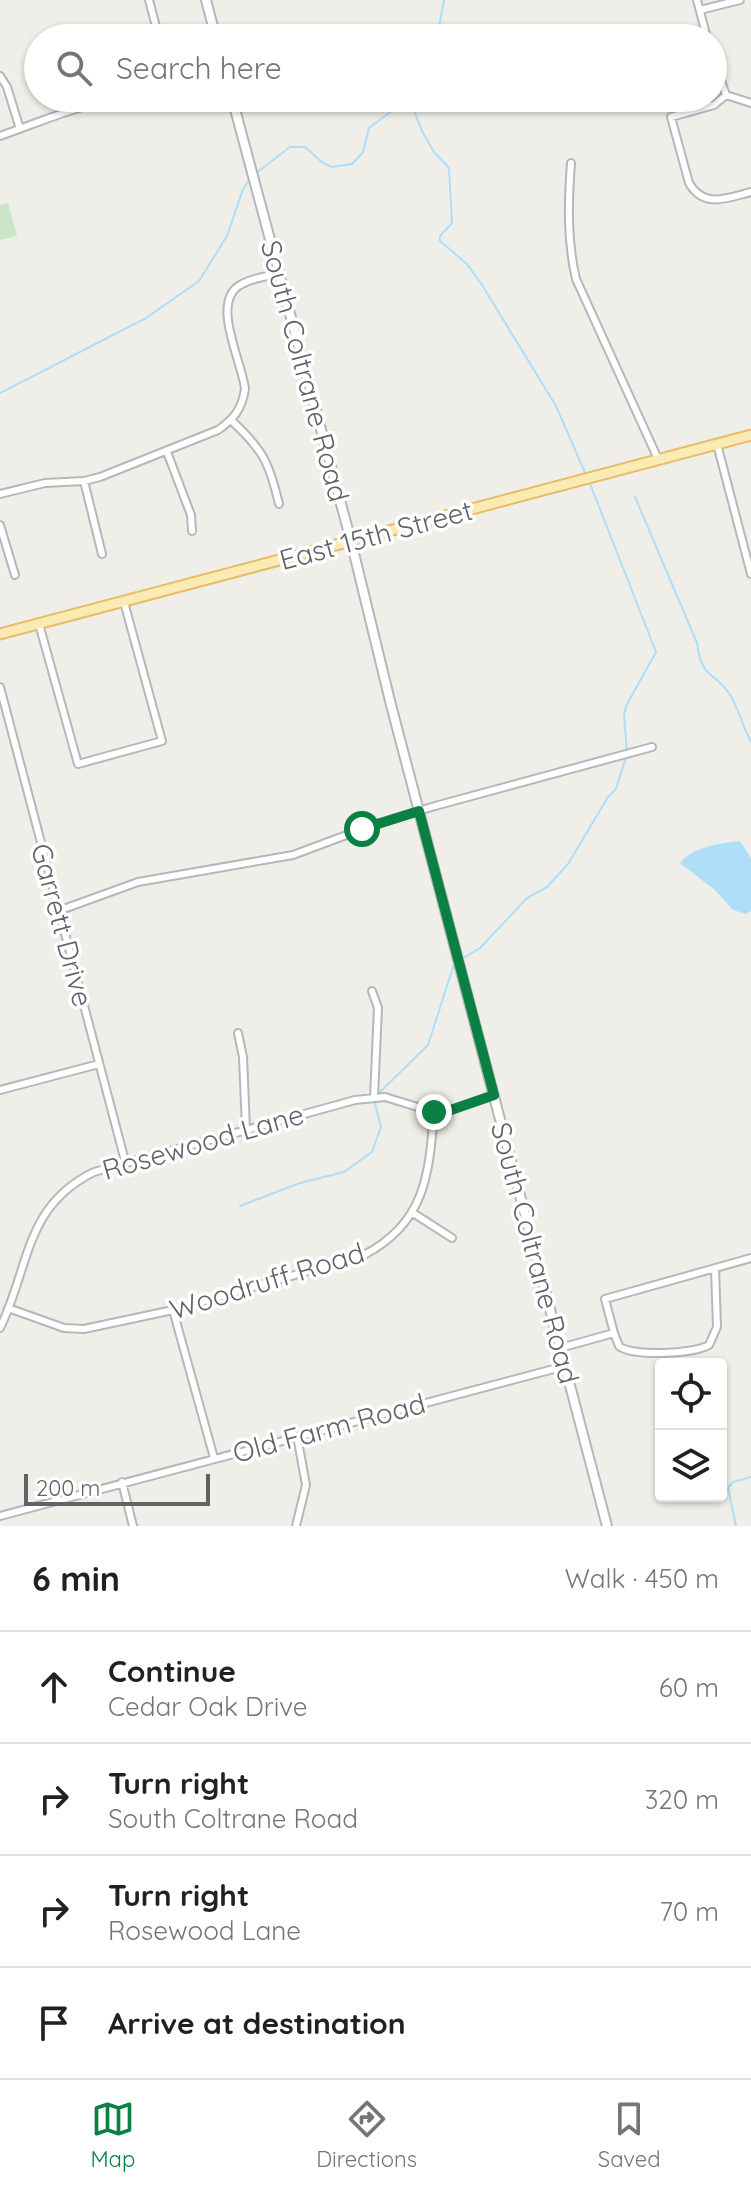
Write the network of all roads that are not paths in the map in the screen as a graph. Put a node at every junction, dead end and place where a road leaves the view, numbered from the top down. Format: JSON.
{"nodes":[{"id":1,"x":149,"y":0,"type":"edge"},
{"id":2,"x":206,"y":0,"type":"edge"},
{"id":3,"x":697,"y":0,"type":"edge"},
{"id":4,"x":740,"y":0,"type":"edge"},
{"id":5,"x":700,"y":10,"type":"junction"},
{"id":6,"x":155,"y":24,"type":"edge"},
{"id":7,"x":212,"y":24,"type":"edge"},
{"id":8,"x":704,"y":24,"type":"edge"},
{"id":9,"x":0,"y":76,"type":"edge"},
{"id":10,"x":727,"y":95,"type":"edge"},
{"id":11,"x":751,"y":103,"type":"edge"},
{"id":12,"x":67,"y":112,"type":"edge"},
{"id":13,"x":236,"y":112,"type":"edge"},
{"id":14,"x":689,"y":112,"type":"edge"},
{"id":15,"x":20,"y":129,"type":"junction"},
{"id":16,"x":0,"y":136,"type":"edge"},
{"id":17,"x":571,"y":163,"type":"dead end"},
{"id":18,"x":751,"y":192,"type":"edge"},
{"id":19,"x":278,"y":274,"type":"junction"},
{"id":20,"x":232,"y":421,"type":"junction"},
{"id":21,"x":751,"y":435,"type":"edge"},
{"id":22,"x":717,"y":444,"type":"junction"},
{"id":23,"x":167,"y":452,"type":"junction"},
{"id":24,"x":658,"y":459,"type":"junction"},
{"id":25,"x":84,"y":481,"type":"junction"},
{"id":26,"x":0,"y":494,"type":"edge"},
{"id":27,"x":279,"y":504,"type":"dead end"},
{"id":28,"x":0,"y":525,"type":"edge"},
{"id":29,"x":192,"y":531,"type":"dead end"},
{"id":30,"x":351,"y":541,"type":"junction"},
{"id":31,"x":102,"y":554,"type":"dead end"},
{"id":32,"x":751,"y":574,"type":"edge"},
{"id":33,"x":15,"y":575,"type":"dead end"},
{"id":34,"x":124,"y":602,"type":"junction"},
{"id":35,"x":39,"y":624,"type":"junction"},
{"id":36,"x":0,"y":634,"type":"edge"},
{"id":37,"x":0,"y":687,"type":"edge"},
{"id":38,"x":652,"y":747,"type":"dead end"},
{"id":39,"x":419,"y":811,"type":"junction"},
{"id":40,"x":58,"y":911,"type":"junction"},
{"id":41,"x":372,"y":991,"type":"dead end"},
{"id":42,"x":238,"y":1033,"type":"dead end"},
{"id":43,"x":99,"y":1064,"type":"junction"},
{"id":44,"x":0,"y":1090,"type":"edge"},
{"id":45,"x":494,"y":1095,"type":"junction"},
{"id":46,"x":376,"y":1097,"type":"junction"},
{"id":47,"x":434,"y":1112,"type":"junction"},
{"id":48,"x":246,"y":1129,"type":"junction"},
{"id":49,"x":125,"y":1161,"type":"junction"},
{"id":50,"x":413,"y":1213,"type":"junction"},
{"id":51,"x":452,"y":1238,"type":"dead end"},
{"id":52,"x":751,"y":1258,"type":"edge"},
{"id":53,"x":715,"y":1268,"type":"junction"},
{"id":54,"x":8,"y":1308,"type":"junction"},
{"id":55,"x":173,"y":1310,"type":"junction"},
{"id":56,"x":0,"y":1328,"type":"edge"},
{"id":57,"x":614,"y":1333,"type":"junction"},
{"id":58,"x":560,"y":1348,"type":"junction"},
{"id":59,"x":565,"y":1366,"type":"junction"},
{"id":60,"x":297,"y":1436,"type":"junction"},
{"id":61,"x":214,"y":1458,"type":"junction"},
{"id":62,"x":122,"y":1482,"type":"junction"},
{"id":63,"x":0,"y":1516,"type":"edge"},
{"id":64,"x":133,"y":1526,"type":"edge"},
{"id":65,"x":296,"y":1526,"type":"edge"},
{"id":66,"x":607,"y":1526,"type":"edge"}],
"edges":[{"from":1,"to":6,"type":"street"},
{"from":2,"to":7,"type":"main road"},
{"from":3,"to":5,"type":"street"},
{"from":4,"to":5,"type":"street"},
{"from":5,"to":8,"type":"street"},
{"from":9,"to":15,"type":"street"},
{"from":10,"to":11,"type":"street"},
{"from":12,"to":15,"type":"street"},
{"from":13,"to":19,"type":"main road","name":"South Coltrane Road"},
{"from":14,"to":18,"type":"street"},
{"from":15,"to":16,"type":"street"},
{"from":17,"to":24,"type":"street"},
{"from":19,"to":20,"type":"street"},
{"from":19,"to":30,"type":"main road","name":"South Coltrane Road"},
{"from":20,"to":23,"type":"street"},
{"from":20,"to":27,"type":"street"},
{"from":21,"to":22,"type":"main road","name":"East 15th Street"},
{"from":22,"to":24,"type":"main road","name":"East 15th Street"},
{"from":22,"to":32,"type":"street"},
{"from":23,"to":25,"type":"street"},
{"from":23,"to":29,"type":"street"},
{"from":24,"to":30,"type":"main road","name":"East 15th Street"},
{"from":25,"to":26,"type":"street"},
{"from":25,"to":31,"type":"street"},
{"from":28,"to":33,"type":"street"},
{"from":30,"to":34,"type":"main road","name":"East 15th Street"},
{"from":30,"to":39,"type":"main road","name":"South Coltrane Road"},
{"from":34,"to":35,"type":"main road","name":"East 15th Street"},
{"from":34,"to":35,"type":"street"},
{"from":35,"to":36,"type":"main road","name":"East 15th Street"},
{"from":37,"to":40,"type":"street","name":"Garrett Drive"},
{"from":38,"to":39,"type":"street"},
{"from":39,"to":40,"type":"street"},
{"from":39,"to":45,"type":"main road","name":"South Coltrane Road"},
{"from":40,"to":43,"type":"street","name":"Garrett Drive"},
{"from":41,"to":46,"type":"street"},
{"from":42,"to":48,"type":"street"},
{"from":43,"to":44,"type":"street"},
{"from":43,"to":49,"type":"street","name":"Garrett Drive"},
{"from":45,"to":47,"type":"street"},
{"from":45,"to":58,"type":"main road","name":"South Coltrane Road"},
{"from":46,"to":47,"type":"street","name":"Rosewood Lane"},
{"from":46,"to":48,"type":"street","name":"Rosewood Lane"},
{"from":47,"to":50,"type":"street","name":"Woodruff Road"},
{"from":48,"to":49,"type":"street","name":"Rosewood Lane"},
{"from":49,"to":54,"type":"street","name":"Rosewood Lane"},
{"from":50,"to":51,"type":"street"},
{"from":50,"to":55,"type":"street","name":"Woodruff Road"},
{"from":52,"to":53,"type":"street"},
{"from":53,"to":57,"type":"street"},
{"from":53,"to":57,"type":"street"},
{"from":54,"to":55,"type":"street","name":"Woodruff Road"},
{"from":54,"to":56,"type":"street","name":"Rosewood Lane"},
{"from":55,"to":61,"type":"street"},
{"from":57,"to":58,"type":"street"},
{"from":58,"to":59,"type":"main road","name":"South Coltrane Road"},
{"from":59,"to":60,"type":"street","name":"Old Farm Road"},
{"from":59,"to":66,"type":"main road","name":"South Coltrane Road"},
{"from":60,"to":61,"type":"street","name":"Old Farm Road"},
{"from":60,"to":65,"type":"street"},
{"from":61,"to":62,"type":"street","name":"Old Farm Road"},
{"from":62,"to":63,"type":"street","name":"Old Farm Road"},
{"from":62,"to":64,"type":"street"}]}
